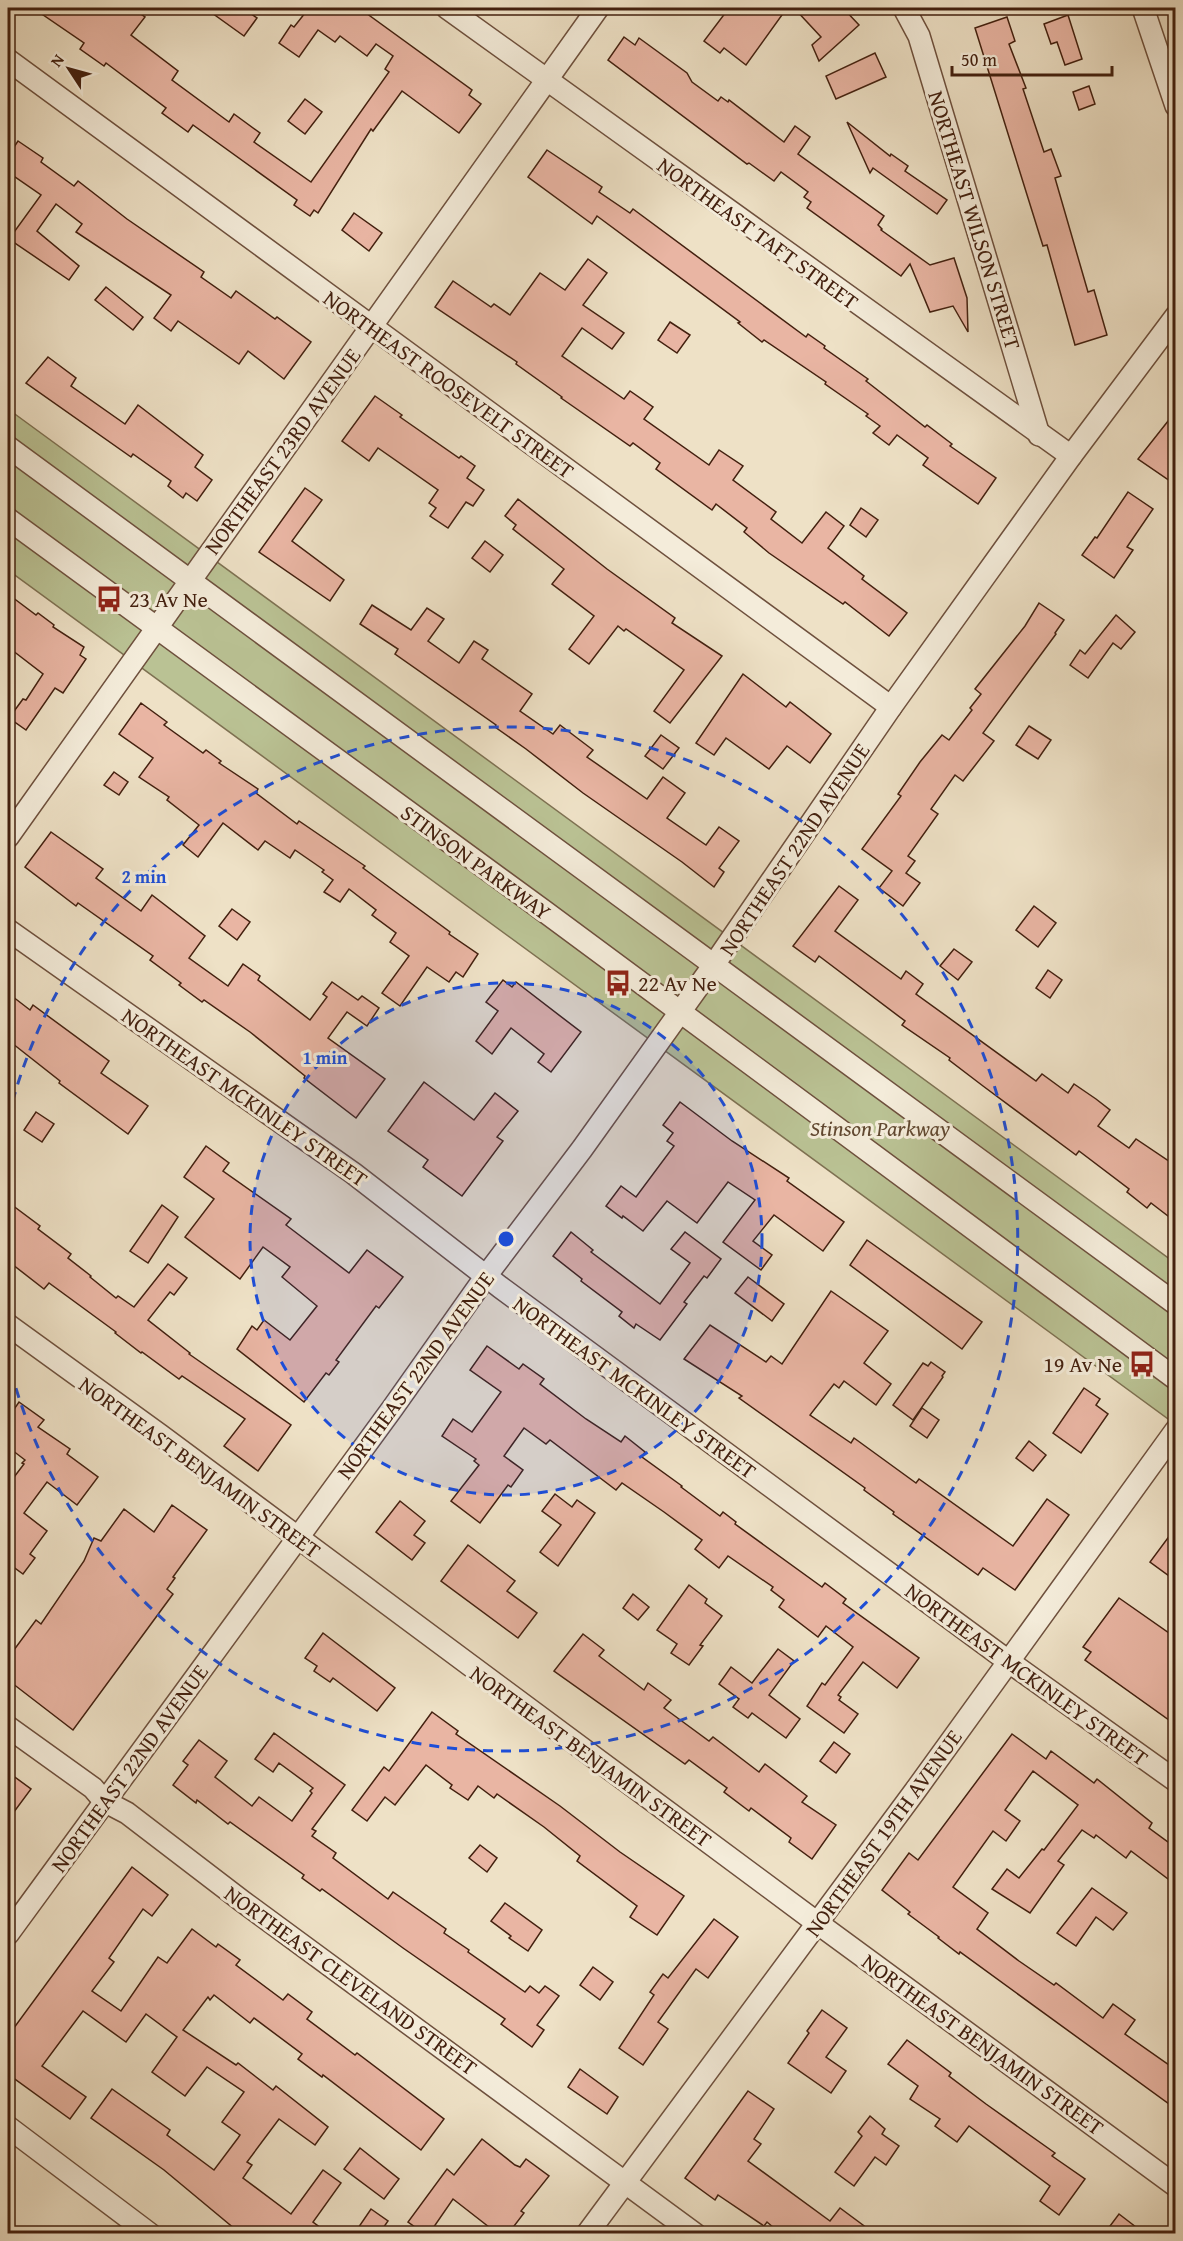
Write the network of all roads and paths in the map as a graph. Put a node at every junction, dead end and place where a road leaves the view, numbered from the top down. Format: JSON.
{"nodes":[{"id":1,"x":447,"y":8,"type":"edge"},
{"id":2,"x":598,"y":8,"type":"edge"},
{"id":3,"x":904,"y":8,"type":"edge"},
{"id":4,"x":1143,"y":8,"type":"edge"},
{"id":5,"x":8,"y":60,"type":"edge"},
{"id":6,"x":546,"y":81,"type":"junction"},
{"id":7,"x":1176,"y":106,"type":"edge"},
{"id":8,"x":1176,"y":316,"type":"edge"},
{"id":9,"x":371,"y":327,"type":"junction"},
{"id":10,"x":1040,"y":435,"type":"junction"},
{"id":11,"x":8,"y":447,"type":"edge"},
{"id":12,"x":1071,"y":456,"type":"junction"},
{"id":13,"x":8,"y":519,"type":"edge"},
{"id":14,"x":189,"y":581,"type":"junction"},
{"id":15,"x":157,"y":629,"type":"junction"},
{"id":16,"x":891,"y":707,"type":"junction"},
{"id":17,"x":8,"y":837,"type":"edge"},
{"id":18,"x":8,"y":930,"type":"edge"},
{"id":19,"x":713,"y":966,"type":"junction"},
{"id":20,"x":680,"y":1013,"type":"junction"},
{"id":21,"x":486,"y":1276,"type":"junction"},
{"id":22,"x":1176,"y":1304,"type":"edge"},
{"id":23,"x":8,"y":1325,"type":"edge"},
{"id":24,"x":1176,"y":1379,"type":"edge"},
{"id":25,"x":1176,"y":1430,"type":"edge"},
{"id":26,"x":297,"y":1538,"type":"junction"},
{"id":27,"x":1008,"y":1661,"type":"junction"},
{"id":28,"x":8,"y":1727,"type":"edge"},
{"id":29,"x":1176,"y":1780,"type":"edge"},
{"id":30,"x":104,"y":1801,"type":"junction"},
{"id":31,"x":816,"y":1922,"type":"junction"},
{"id":32,"x":8,"y":1934,"type":"edge"},
{"id":33,"x":8,"y":2127,"type":"edge"},
{"id":34,"x":625,"y":2182,"type":"junction"},
{"id":35,"x":1176,"y":2186,"type":"edge"},
{"id":36,"x":150,"y":2234,"type":"edge"},
{"id":37,"x":587,"y":2234,"type":"edge"},
{"id":38,"x":695,"y":2234,"type":"edge"}],
"edges":[{"from":1,"to":6,"type":"street","name":"NORTHEAST TAFT STREET"},
{"from":2,"to":6,"type":"street","name":"NORTHEAST 23RD AVENUE"},
{"from":3,"to":10,"type":"street","name":"NORTHEAST WILSON STREET"},
{"from":4,"to":7,"type":"street"},
{"from":5,"to":9,"type":"street","name":"NORTHEAST ROOSEVELT STREET"},
{"from":6,"to":9,"type":"street","name":"NORTHEAST 23RD AVENUE"},
{"from":6,"to":10,"type":"street","name":"NORTHEAST TAFT STREET"},
{"from":8,"to":12,"type":"street","name":"NORTHEAST 22ND AVENUE"},
{"from":9,"to":14,"type":"street","name":"NORTHEAST 23RD AVENUE"},
{"from":9,"to":16,"type":"street","name":"NORTHEAST ROOSEVELT STREET"},
{"from":10,"to":12,"type":"street","name":"NORTHEAST TAFT STREET"},
{"from":11,"to":14,"type":"street"},
{"from":12,"to":16,"type":"street","name":"NORTHEAST 22ND AVENUE"},
{"from":13,"to":15,"type":"street","name":"STINSON PARKWAY"},
{"from":14,"to":15,"type":"street","name":"NORTHEAST 23RD AVENUE"},
{"from":14,"to":19,"type":"street"},
{"from":15,"to":17,"type":"street","name":"NORTHEAST 23RD AVENUE"},
{"from":15,"to":20,"type":"street","name":"STINSON PARKWAY"},
{"from":16,"to":19,"type":"street","name":"NORTHEAST 22ND AVENUE"},
{"from":18,"to":21,"type":"street","name":"NORTHEAST MCKINLEY STREET"},
{"from":19,"to":20,"type":"street","name":"NORTHEAST 22ND AVENUE"},
{"from":19,"to":22,"type":"street"},
{"from":20,"to":21,"type":"street","name":"NORTHEAST 22ND AVENUE"},
{"from":20,"to":24,"type":"street","name":"STINSON PARKWAY"},
{"from":21,"to":26,"type":"street","name":"NORTHEAST 22ND AVENUE"},
{"from":21,"to":27,"type":"street","name":"NORTHEAST MCKINLEY STREET"},
{"from":23,"to":26,"type":"street","name":"NORTHEAST BENJAMIN STREET"},
{"from":25,"to":27,"type":"street","name":"NORTHEAST 19TH AVENUE"},
{"from":26,"to":30,"type":"street","name":"NORTHEAST 22ND AVENUE"},
{"from":26,"to":31,"type":"street","name":"NORTHEAST BENJAMIN STREET"},
{"from":27,"to":29,"type":"street","name":"NORTHEAST MCKINLEY STREET"},
{"from":27,"to":31,"type":"street","name":"NORTHEAST 19TH AVENUE"},
{"from":28,"to":30,"type":"street","name":"NORTHEAST CLEVELAND STREET"},
{"from":30,"to":32,"type":"street","name":"NORTHEAST 22ND AVENUE"},
{"from":30,"to":34,"type":"street","name":"NORTHEAST CLEVELAND STREET"},
{"from":31,"to":34,"type":"street","name":"NORTHEAST 19TH AVENUE"},
{"from":31,"to":35,"type":"street","name":"NORTHEAST BENJAMIN STREET"},
{"from":33,"to":36,"type":"street"},
{"from":34,"to":37,"type":"street","name":"NORTHEAST 19TH AVENUE"},
{"from":34,"to":38,"type":"street","name":"NORTHEAST CLEVELAND STREET"}]}
